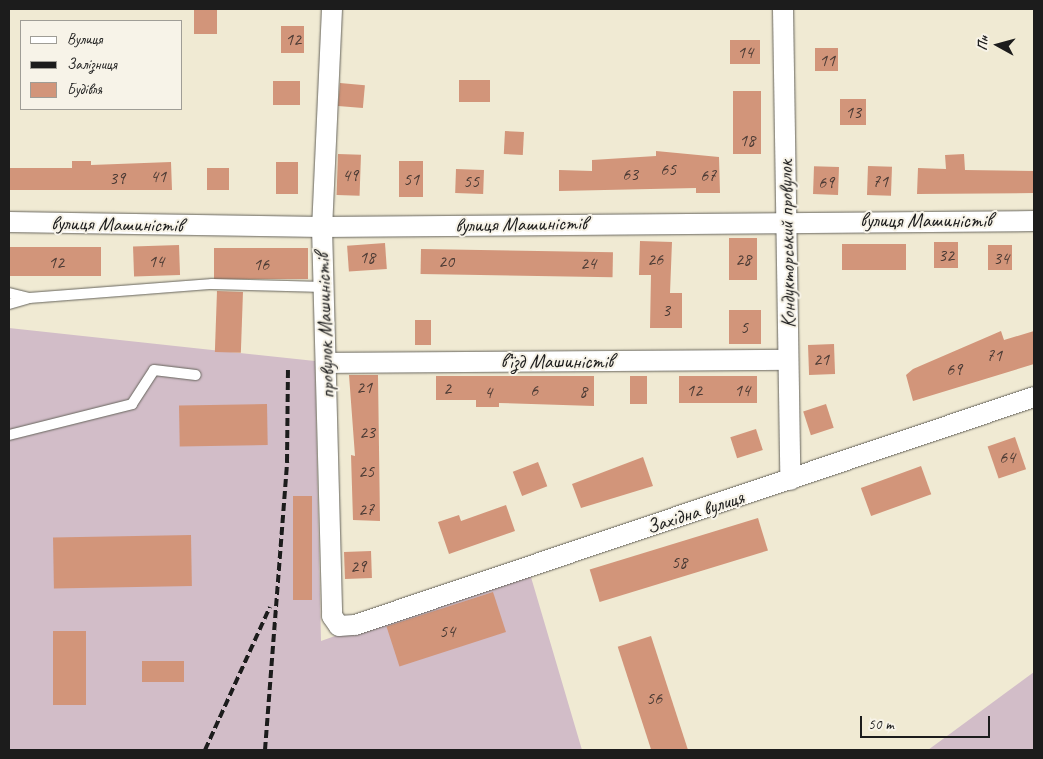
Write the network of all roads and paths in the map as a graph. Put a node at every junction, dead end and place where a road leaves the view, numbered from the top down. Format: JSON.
{"nodes":[{"id":1,"x":332,"y":9,"type":"edge"},
{"id":2,"x":783,"y":9,"type":"edge"},
{"id":3,"x":787,"y":220,"type":"junction"},
{"id":4,"x":1034,"y":221,"type":"edge"},
{"id":5,"x":9,"y":222,"type":"edge"},
{"id":6,"x":322,"y":227,"type":"junction"},
{"id":7,"x":324,"y":287,"type":"junction"},
{"id":8,"x":9,"y":293,"type":"edge"},
{"id":9,"x":29,"y":298,"type":"junction"},
{"id":10,"x":9,"y":304,"type":"edge"},
{"id":11,"x":788,"y":360,"type":"junction"},
{"id":12,"x":327,"y":363,"type":"junction"},
{"id":13,"x":196,"y":376,"type":"dead end"},
{"id":14,"x":1034,"y":397,"type":"edge"},
{"id":15,"x":9,"y":435,"type":"edge"},
{"id":16,"x":790,"y":480,"type":"junction"},
{"id":17,"x":355,"y":625,"type":"joint"}],
"edges":[{"from":1,"to":6,"type":"street","name":"провулок Машиністів"},
{"from":2,"to":3,"type":"street","name":"Кондукторський провулок"},
{"from":3,"to":4,"type":"street","name":"вулиця Машиністів"},
{"from":3,"to":6,"type":"street","name":"вулиця Машиністів"},
{"from":3,"to":11,"type":"street","name":"Кондукторський провулок"},
{"from":5,"to":6,"type":"street","name":"вулиця Машиністів"},
{"from":6,"to":7,"type":"street","name":"провулок Машиністів"},
{"from":7,"to":9,"type":"lane"},
{"from":7,"to":12,"type":"street","name":"провулок Машиністів"},
{"from":8,"to":9,"type":"lane"},
{"from":9,"to":10,"type":"lane"},
{"from":11,"to":12,"type":"street","name":"в’їзд Машиністів"},
{"from":11,"to":16,"type":"street","name":"Кондукторський провулок"},
{"from":12,"to":17,"type":"street","name":"провулок Машиністів"},
{"from":13,"to":15,"type":"lane"},
{"from":14,"to":16,"type":"street","name":"Західна вулиця"},
{"from":16,"to":17,"type":"street","name":"Західна вулиця"}]}
